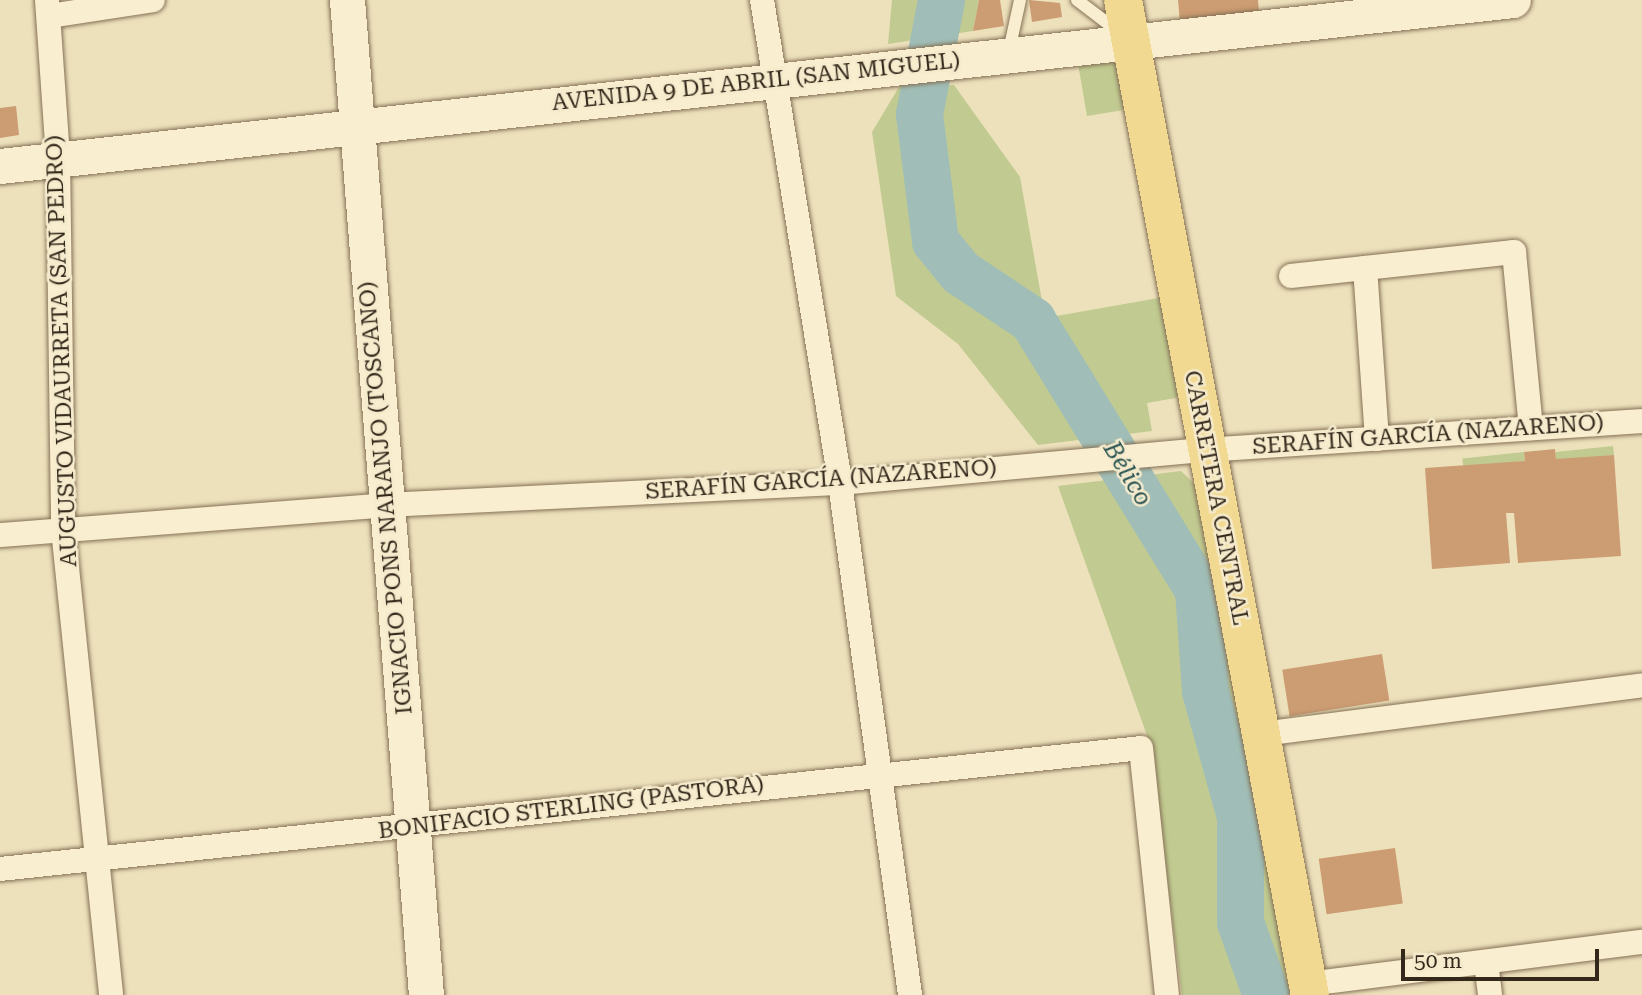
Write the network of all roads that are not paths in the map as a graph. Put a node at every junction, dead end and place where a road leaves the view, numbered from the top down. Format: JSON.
{"nodes":[{"id":1,"x":153,"y":0,"type":"edge"},
{"id":2,"x":346,"y":0,"type":"edge"},
{"id":3,"x":762,"y":0,"type":"edge"},
{"id":4,"x":1020,"y":0,"type":"edge"},
{"id":5,"x":1077,"y":0,"type":"edge"},
{"id":6,"x":1123,"y":0,"type":"edge"},
{"id":7,"x":1513,"y":0,"type":"edge"},
{"id":8,"x":48,"y":8,"type":"edge"},
{"id":9,"x":1130,"y":41,"type":"junction"},
{"id":10,"x":1008,"y":55,"type":"junction"},
{"id":11,"x":774,"y":81,"type":"junction"},
{"id":12,"x":356,"y":125,"type":"junction"},
{"id":13,"x":58,"y":159,"type":"junction"},
{"id":14,"x":0,"y":166,"type":"edge"},
{"id":15,"x":1365,"y":268,"type":"junction"},
{"id":16,"x":1291,"y":276,"type":"dead end"},
{"id":17,"x":1642,"y":421,"type":"edge"},
{"id":18,"x":1531,"y":428,"type":"junction"},
{"id":19,"x":1377,"y":439,"type":"junction"},
{"id":20,"x":1187,"y":452,"type":"junction"},
{"id":21,"x":840,"y":483,"type":"junction"},
{"id":22,"x":387,"y":505,"type":"junction"},
{"id":23,"x":63,"y":530,"type":"junction"},
{"id":24,"x":0,"y":535,"type":"edge"},
{"id":25,"x":1642,"y":685,"type":"edge"},
{"id":26,"x":1262,"y":734,"type":"junction"},
{"id":27,"x":881,"y":773,"type":"junction"},
{"id":28,"x":413,"y":827,"type":"junction"},
{"id":29,"x":97,"y":857,"type":"junction"},
{"id":30,"x":0,"y":869,"type":"edge"},
{"id":31,"x":1642,"y":942,"type":"edge"},
{"id":32,"x":1486,"y":962,"type":"junction"},
{"id":33,"x":1309,"y":990,"type":"edge"},
{"id":34,"x":111,"y":995,"type":"edge"},
{"id":35,"x":426,"y":995,"type":"edge"},
{"id":36,"x":910,"y":995,"type":"edge"},
{"id":37,"x":1167,"y":995,"type":"edge"},
{"id":38,"x":1490,"y":995,"type":"edge"}],
"edges":[{"from":1,"to":8,"type":"street"},
{"from":2,"to":12,"type":"street","name":"IGNACIO PONS NARANJO (TOSCANO)"},
{"from":3,"to":11,"type":"street"},
{"from":4,"to":10,"type":"lane"},
{"from":5,"to":9,"type":"lane"},
{"from":6,"to":9,"type":"main road","name":"CARRETERA CENTRAL"},
{"from":7,"to":9,"type":"street","name":"AVENIDA 9 DE ABRIL (SAN MIGUEL)"},
{"from":8,"to":13,"type":"street","name":"AUGUSTO VIDAURRETA (SAN PEDRO)"},
{"from":9,"to":10,"type":"street","name":"AVENIDA 9 DE ABRIL (SAN MIGUEL)"},
{"from":9,"to":20,"type":"main road","name":"CARRETERA CENTRAL"},
{"from":10,"to":11,"type":"street","name":"AVENIDA 9 DE ABRIL (SAN MIGUEL)"},
{"from":11,"to":12,"type":"street","name":"AVENIDA 9 DE ABRIL (SAN MIGUEL)"},
{"from":11,"to":21,"type":"street"},
{"from":12,"to":13,"type":"street","name":"AVENIDA 9 DE ABRIL (SAN MIGUEL)"},
{"from":12,"to":22,"type":"street","name":"IGNACIO PONS NARANJO (TOSCANO)"},
{"from":13,"to":14,"type":"street","name":"AVENIDA 9 DE ABRIL (SAN MIGUEL)"},
{"from":13,"to":23,"type":"street","name":"AUGUSTO VIDAURRETA (SAN PEDRO)"},
{"from":15,"to":16,"type":"street"},
{"from":15,"to":18,"type":"street"},
{"from":15,"to":19,"type":"street"},
{"from":17,"to":18,"type":"street","name":"SERAFÍN GARCÍA (NAZARENO)"},
{"from":18,"to":19,"type":"street","name":"SERAFÍN GARCÍA (NAZARENO)"},
{"from":19,"to":20,"type":"street","name":"SERAFÍN GARCÍA (NAZARENO)"},
{"from":20,"to":21,"type":"street","name":"SERAFÍN GARCÍA (NAZARENO)"},
{"from":20,"to":26,"type":"main road","name":"CARRETERA CENTRAL"},
{"from":21,"to":22,"type":"street","name":"SERAFÍN GARCÍA (NAZARENO)"},
{"from":21,"to":27,"type":"street"},
{"from":22,"to":23,"type":"street","name":"SERAFÍN GARCÍA (NAZARENO)"},
{"from":22,"to":28,"type":"street","name":"IGNACIO PONS NARANJO (TOSCANO)"},
{"from":23,"to":24,"type":"street","name":"SERAFÍN GARCÍA (NAZARENO)"},
{"from":23,"to":29,"type":"street","name":"AUGUSTO VIDAURRETA (SAN PEDRO)"},
{"from":25,"to":26,"type":"street"},
{"from":26,"to":33,"type":"main road","name":"CARRETERA CENTRAL"},
{"from":27,"to":28,"type":"street","name":"BONIFACIO STERLING (PASTORA)"},
{"from":27,"to":36,"type":"street"},
{"from":27,"to":37,"type":"street","name":"BONIFACIO STERLING (PASTORA)"},
{"from":28,"to":29,"type":"street","name":"BONIFACIO STERLING (PASTORA)"},
{"from":28,"to":35,"type":"street","name":"IGNACIO PONS NARANJO (TOSCANO)"},
{"from":29,"to":30,"type":"street","name":"BONIFACIO STERLING (PASTORA)"},
{"from":29,"to":34,"type":"street","name":"AUGUSTO VIDAURRETA (SAN PEDRO)"},
{"from":31,"to":32,"type":"street"},
{"from":32,"to":33,"type":"street"},
{"from":32,"to":38,"type":"street"}]}
